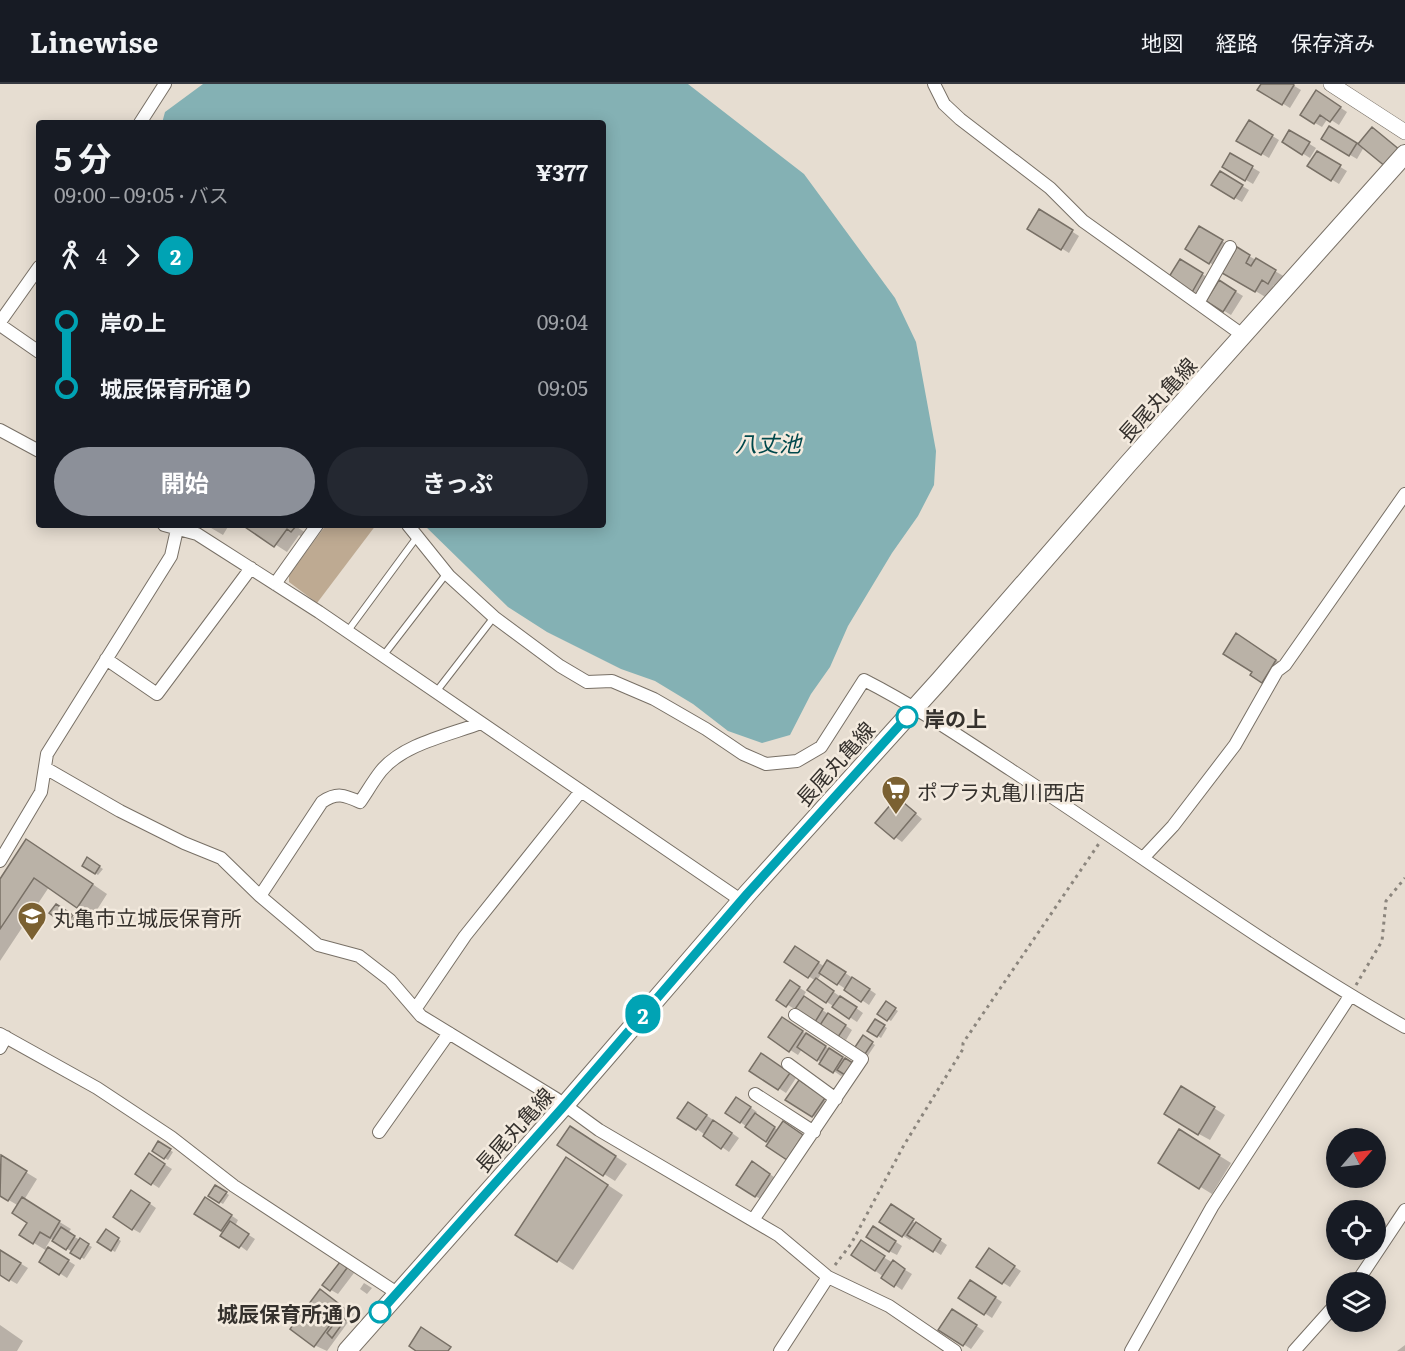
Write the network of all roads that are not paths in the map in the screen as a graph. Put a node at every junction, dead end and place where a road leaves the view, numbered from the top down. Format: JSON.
{"nodes":[{"id":1,"x":165,"y":84,"type":"edge"},
{"id":2,"x":934,"y":84,"type":"edge"},
{"id":3,"x":1331,"y":84,"type":"edge"},
{"id":4,"x":142,"y":120,"type":"edge"},
{"id":5,"x":1405,"y":132,"type":"edge"},
{"id":6,"x":1405,"y":154,"type":"edge"},
{"id":7,"x":1230,"y":247,"type":"dead end"},
{"id":8,"x":34,"y":283,"type":"edge"},
{"id":9,"x":1198,"y":303,"type":"junction"},
{"id":10,"x":0,"y":323,"type":"edge"},
{"id":11,"x":1244,"y":336,"type":"junction"},
{"id":12,"x":36,"y":350,"type":"edge"},
{"id":13,"x":0,"y":430,"type":"edge"},
{"id":14,"x":36,"y":449,"type":"edge"},
{"id":15,"x":1405,"y":494,"type":"edge"},
{"id":16,"x":172,"y":528,"type":"edge"},
{"id":17,"x":176,"y":528,"type":"edge"},
{"id":18,"x":315,"y":528,"type":"edge"},
{"id":19,"x":410,"y":528,"type":"edge"},
{"id":20,"x":417,"y":537,"type":"junction"},
{"id":21,"x":251,"y":568,"type":"junction"},
{"id":22,"x":447,"y":573,"type":"junction"},
{"id":23,"x":275,"y":584,"type":"junction"},
{"id":24,"x":494,"y":617,"type":"junction"},
{"id":25,"x":347,"y":632,"type":"junction"},
{"id":26,"x":383,"y":656,"type":"junction"},
{"id":27,"x":106,"y":659,"type":"junction"},
{"id":28,"x":436,"y":692,"type":"junction"},
{"id":29,"x":915,"y":708,"type":"junction"},
{"id":30,"x":481,"y":723,"type":"junction"},
{"id":31,"x":47,"y":769,"type":"junction"},
{"id":32,"x":581,"y":791,"type":"junction"},
{"id":33,"x":1144,"y":857,"type":"junction"},
{"id":34,"x":0,"y":861,"type":"edge"},
{"id":35,"x":260,"y":896,"type":"junction"},
{"id":36,"x":742,"y":900,"type":"junction"},
{"id":37,"x":1350,"y":996,"type":"junction"},
{"id":38,"x":416,"y":1008,"type":"junction"},
{"id":39,"x":795,"y":1015,"type":"dead end"},
{"id":40,"x":1405,"y":1027,"type":"edge"},
{"id":41,"x":449,"y":1033,"type":"junction"},
{"id":42,"x":2,"y":1040,"type":"edge"},
{"id":43,"x":788,"y":1064,"type":"dead end"},
{"id":44,"x":755,"y":1094,"type":"dead end"},
{"id":45,"x":836,"y":1099,"type":"junction"},
{"id":46,"x":564,"y":1106,"type":"junction"},
{"id":47,"x":379,"y":1132,"type":"dead end"},
{"id":48,"x":814,"y":1132,"type":"junction"},
{"id":49,"x":1405,"y":1210,"type":"edge"},
{"id":50,"x":753,"y":1220,"type":"junction"},
{"id":51,"x":1363,"y":1272,"type":"edge"},
{"id":52,"x":828,"y":1277,"type":"junction"},
{"id":53,"x":398,"y":1293,"type":"junction"},
{"id":54,"x":1326,"y":1315,"type":"edge"},
{"id":55,"x":346,"y":1351,"type":"edge"},
{"id":56,"x":780,"y":1351,"type":"edge"},
{"id":57,"x":955,"y":1351,"type":"edge"},
{"id":58,"x":1131,"y":1351,"type":"edge"},
{"id":59,"x":1294,"y":1351,"type":"edge"}],
"edges":[{"from":1,"to":4,"type":"street"},
{"from":2,"to":9,"type":"street"},
{"from":3,"to":5,"type":"street"},
{"from":6,"to":11,"type":"main road","name":"長尾丸亀線"},
{"from":7,"to":9,"type":"street"},
{"from":8,"to":10,"type":"street"},
{"from":9,"to":11,"type":"street"},
{"from":10,"to":12,"type":"street"},
{"from":11,"to":29,"type":"main road","name":"長尾丸亀線"},
{"from":13,"to":14,"type":"street"},
{"from":15,"to":33,"type":"street"},
{"from":16,"to":27,"type":"street"},
{"from":17,"to":21,"type":"street"},
{"from":18,"to":23,"type":"street"},
{"from":19,"to":20,"type":"street"},
{"from":20,"to":22,"type":"street"},
{"from":20,"to":25,"type":"lane"},
{"from":21,"to":23,"type":"street"},
{"from":21,"to":27,"type":"street"},
{"from":22,"to":24,"type":"street"},
{"from":22,"to":26,"type":"lane"},
{"from":23,"to":25,"type":"street"},
{"from":24,"to":28,"type":"lane"},
{"from":24,"to":29,"type":"street"},
{"from":25,"to":26,"type":"street"},
{"from":26,"to":28,"type":"street"},
{"from":27,"to":31,"type":"street"},
{"from":28,"to":30,"type":"street"},
{"from":29,"to":33,"type":"street"},
{"from":29,"to":36,"type":"main road","name":"長尾丸亀線"},
{"from":30,"to":32,"type":"street"},
{"from":30,"to":35,"type":"street"},
{"from":31,"to":34,"type":"street"},
{"from":31,"to":35,"type":"street"},
{"from":32,"to":36,"type":"street"},
{"from":32,"to":38,"type":"street"},
{"from":33,"to":37,"type":"street"},
{"from":35,"to":38,"type":"street"},
{"from":36,"to":46,"type":"main road","name":"長尾丸亀線"},
{"from":37,"to":40,"type":"street"},
{"from":37,"to":58,"type":"street"},
{"from":38,"to":41,"type":"street"},
{"from":39,"to":45,"type":"street"},
{"from":41,"to":46,"type":"street"},
{"from":41,"to":47,"type":"street"},
{"from":42,"to":53,"type":"street"},
{"from":43,"to":45,"type":"street"},
{"from":44,"to":48,"type":"street"},
{"from":45,"to":48,"type":"street"},
{"from":46,"to":50,"type":"street"},
{"from":46,"to":53,"type":"main road","name":"長尾丸亀線"},
{"from":48,"to":50,"type":"street"},
{"from":49,"to":51,"type":"street"},
{"from":50,"to":52,"type":"street"},
{"from":52,"to":56,"type":"street"},
{"from":52,"to":57,"type":"street"},
{"from":53,"to":55,"type":"main road","name":"長尾丸亀線"},
{"from":54,"to":59,"type":"street"}]}
